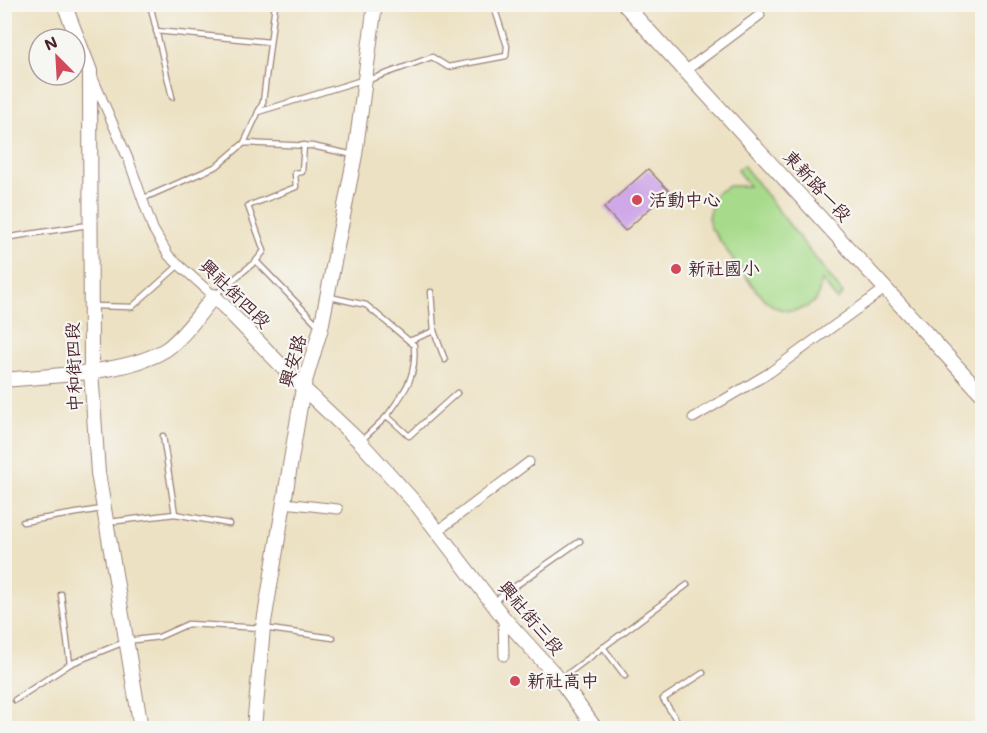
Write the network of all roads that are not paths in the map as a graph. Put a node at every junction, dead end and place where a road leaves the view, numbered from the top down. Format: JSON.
{"nodes":[{"id":1,"x":64,"y":4,"type":"edge"},
{"id":2,"x":150,"y":4,"type":"edge"},
{"id":3,"x":275,"y":4,"type":"edge"},
{"id":4,"x":375,"y":4,"type":"edge"},
{"id":5,"x":494,"y":4,"type":"edge"},
{"id":6,"x":624,"y":4,"type":"edge"},
{"id":7,"x":760,"y":15,"type":"dead end"},
{"id":8,"x":156,"y":31,"type":"junction"},
{"id":9,"x":270,"y":42,"type":"junction"},
{"id":10,"x":90,"y":71,"type":"junction"},
{"id":11,"x":685,"y":71,"type":"junction"},
{"id":12,"x":364,"y":81,"type":"junction"},
{"id":13,"x":172,"y":97,"type":"dead end"},
{"id":14,"x":258,"y":112,"type":"junction"},
{"id":15,"x":244,"y":143,"type":"junction"},
{"id":16,"x":304,"y":145,"type":"junction"},
{"id":17,"x":355,"y":155,"type":"junction"},
{"id":18,"x":142,"y":199,"type":"junction"},
{"id":19,"x":90,"y":224,"type":"junction"},
{"id":20,"x":4,"y":238,"type":"edge"},
{"id":21,"x":256,"y":261,"type":"junction"},
{"id":22,"x":179,"y":265,"type":"junction"},
{"id":23,"x":886,"y":288,"type":"junction"},
{"id":24,"x":431,"y":292,"type":"dead end"},
{"id":25,"x":214,"y":296,"type":"junction"},
{"id":26,"x":327,"y":297,"type":"junction"},
{"id":27,"x":90,"y":306,"type":"junction"},
{"id":28,"x":321,"y":328,"type":"junction"},
{"id":29,"x":434,"y":331,"type":"junction"},
{"id":30,"x":408,"y":341,"type":"junction"},
{"id":31,"x":445,"y":360,"type":"dead end"},
{"id":32,"x":91,"y":371,"type":"junction"},
{"id":33,"x":4,"y":380,"type":"edge"},
{"id":34,"x":303,"y":388,"type":"junction"},
{"id":35,"x":457,"y":393,"type":"dead end"},
{"id":36,"x":982,"y":394,"type":"edge"},
{"id":37,"x":387,"y":416,"type":"junction"},
{"id":38,"x":693,"y":418,"type":"dead end"},
{"id":39,"x":163,"y":436,"type":"dead end"},
{"id":40,"x":360,"y":442,"type":"junction"},
{"id":41,"x":529,"y":462,"type":"dead end"},
{"id":42,"x":284,"y":503,"type":"junction"},
{"id":43,"x":104,"y":508,"type":"junction"},
{"id":44,"x":338,"y":509,"type":"dead end"},
{"id":45,"x":175,"y":514,"type":"junction"},
{"id":46,"x":23,"y":522,"type":"dead end"},
{"id":47,"x":106,"y":523,"type":"junction"},
{"id":48,"x":229,"y":524,"type":"dead end"},
{"id":49,"x":439,"y":530,"type":"junction"},
{"id":50,"x":580,"y":541,"type":"dead end"},
{"id":51,"x":687,"y":585,"type":"dead end"},
{"id":52,"x":61,"y":594,"type":"dead end"},
{"id":53,"x":493,"y":602,"type":"junction"},
{"id":54,"x":503,"y":617,"type":"junction"},
{"id":55,"x":263,"y":628,"type":"junction"},
{"id":56,"x":333,"y":638,"type":"dead end"},
{"id":57,"x":127,"y":641,"type":"junction"},
{"id":58,"x":603,"y":647,"type":"junction"},
{"id":59,"x":504,"y":656,"type":"dead end"},
{"id":60,"x":70,"y":664,"type":"junction"},
{"id":61,"x":703,"y":673,"type":"dead end"},
{"id":62,"x":625,"y":676,"type":"dead end"},
{"id":63,"x":560,"y":680,"type":"junction"},
{"id":64,"x":15,"y":700,"type":"dead end"},
{"id":65,"x":141,"y":729,"type":"edge"},
{"id":66,"x":254,"y":729,"type":"edge"},
{"id":67,"x":595,"y":729,"type":"edge"},
{"id":68,"x":679,"y":729,"type":"edge"}],
"edges":[{"from":1,"to":10,"type":"street","name":"中和街四段"},
{"from":2,"to":8,"type":"lane"},
{"from":3,"to":9,"type":"lane"},
{"from":4,"to":12,"type":"street","name":"興安路"},
{"from":5,"to":12,"type":"lane"},
{"from":6,"to":11,"type":"street","name":"東新路一段"},
{"from":7,"to":11,"type":"street"},
{"from":8,"to":9,"type":"lane"},
{"from":8,"to":13,"type":"lane"},
{"from":9,"to":14,"type":"lane"},
{"from":10,"to":18,"type":"street","name":"興社街四段"},
{"from":10,"to":19,"type":"street","name":"中和街四段"},
{"from":11,"to":23,"type":"street","name":"東新路一段"},
{"from":12,"to":14,"type":"lane"},
{"from":12,"to":17,"type":"street","name":"興安路"},
{"from":14,"to":15,"type":"lane"},
{"from":15,"to":16,"type":"lane"},
{"from":15,"to":18,"type":"lane"},
{"from":16,"to":17,"type":"lane"},
{"from":16,"to":21,"type":"lane"},
{"from":17,"to":26,"type":"street","name":"興安路"},
{"from":18,"to":22,"type":"street","name":"興社街四段"},
{"from":19,"to":20,"type":"lane"},
{"from":19,"to":27,"type":"street","name":"中和街四段"},
{"from":21,"to":25,"type":"lane"},
{"from":21,"to":28,"type":"lane"},
{"from":22,"to":25,"type":"street","name":"興社街四段"},
{"from":22,"to":27,"type":"lane"},
{"from":23,"to":36,"type":"street","name":"東新路一段"},
{"from":23,"to":38,"type":"street"},
{"from":24,"to":29,"type":"lane"},
{"from":25,"to":32,"type":"street"},
{"from":25,"to":34,"type":"street","name":"興社街四段"},
{"from":26,"to":28,"type":"street","name":"興安路"},
{"from":26,"to":30,"type":"lane"},
{"from":27,"to":32,"type":"street","name":"中和街四段"},
{"from":28,"to":34,"type":"street","name":"興安路"},
{"from":29,"to":30,"type":"lane"},
{"from":29,"to":31,"type":"lane"},
{"from":30,"to":37,"type":"lane"},
{"from":32,"to":33,"type":"street"},
{"from":32,"to":43,"type":"street","name":"中和街四段"},
{"from":34,"to":40,"type":"street","name":"興社街四段"},
{"from":34,"to":42,"type":"street","name":"興安路"},
{"from":35,"to":37,"type":"lane"},
{"from":37,"to":40,"type":"lane"},
{"from":39,"to":45,"type":"lane"},
{"from":40,"to":49,"type":"street","name":"興社街四段"},
{"from":41,"to":49,"type":"street"},
{"from":42,"to":44,"type":"street"},
{"from":42,"to":55,"type":"street","name":"興安路"},
{"from":43,"to":46,"type":"lane"},
{"from":43,"to":47,"type":"street","name":"中和街四段"},
{"from":45,"to":47,"type":"lane"},
{"from":45,"to":48,"type":"lane"},
{"from":47,"to":57,"type":"street","name":"中和街四段"},
{"from":49,"to":53,"type":"street","name":"興社街三段"},
{"from":50,"to":53,"type":"lane"},
{"from":51,"to":58,"type":"lane"},
{"from":52,"to":60,"type":"lane"},
{"from":53,"to":54,"type":"street","name":"興社街三段"},
{"from":54,"to":59,"type":"street"},
{"from":54,"to":63,"type":"street","name":"興社街三段"},
{"from":55,"to":56,"type":"lane"},
{"from":55,"to":57,"type":"lane"},
{"from":55,"to":66,"type":"street","name":"興安路"},
{"from":57,"to":60,"type":"lane"},
{"from":57,"to":65,"type":"street","name":"中和街四段"},
{"from":58,"to":62,"type":"lane"},
{"from":58,"to":63,"type":"lane"},
{"from":60,"to":64,"type":"lane"},
{"from":61,"to":68,"type":"lane"},
{"from":63,"to":67,"type":"street","name":"興社街三段"}]}
